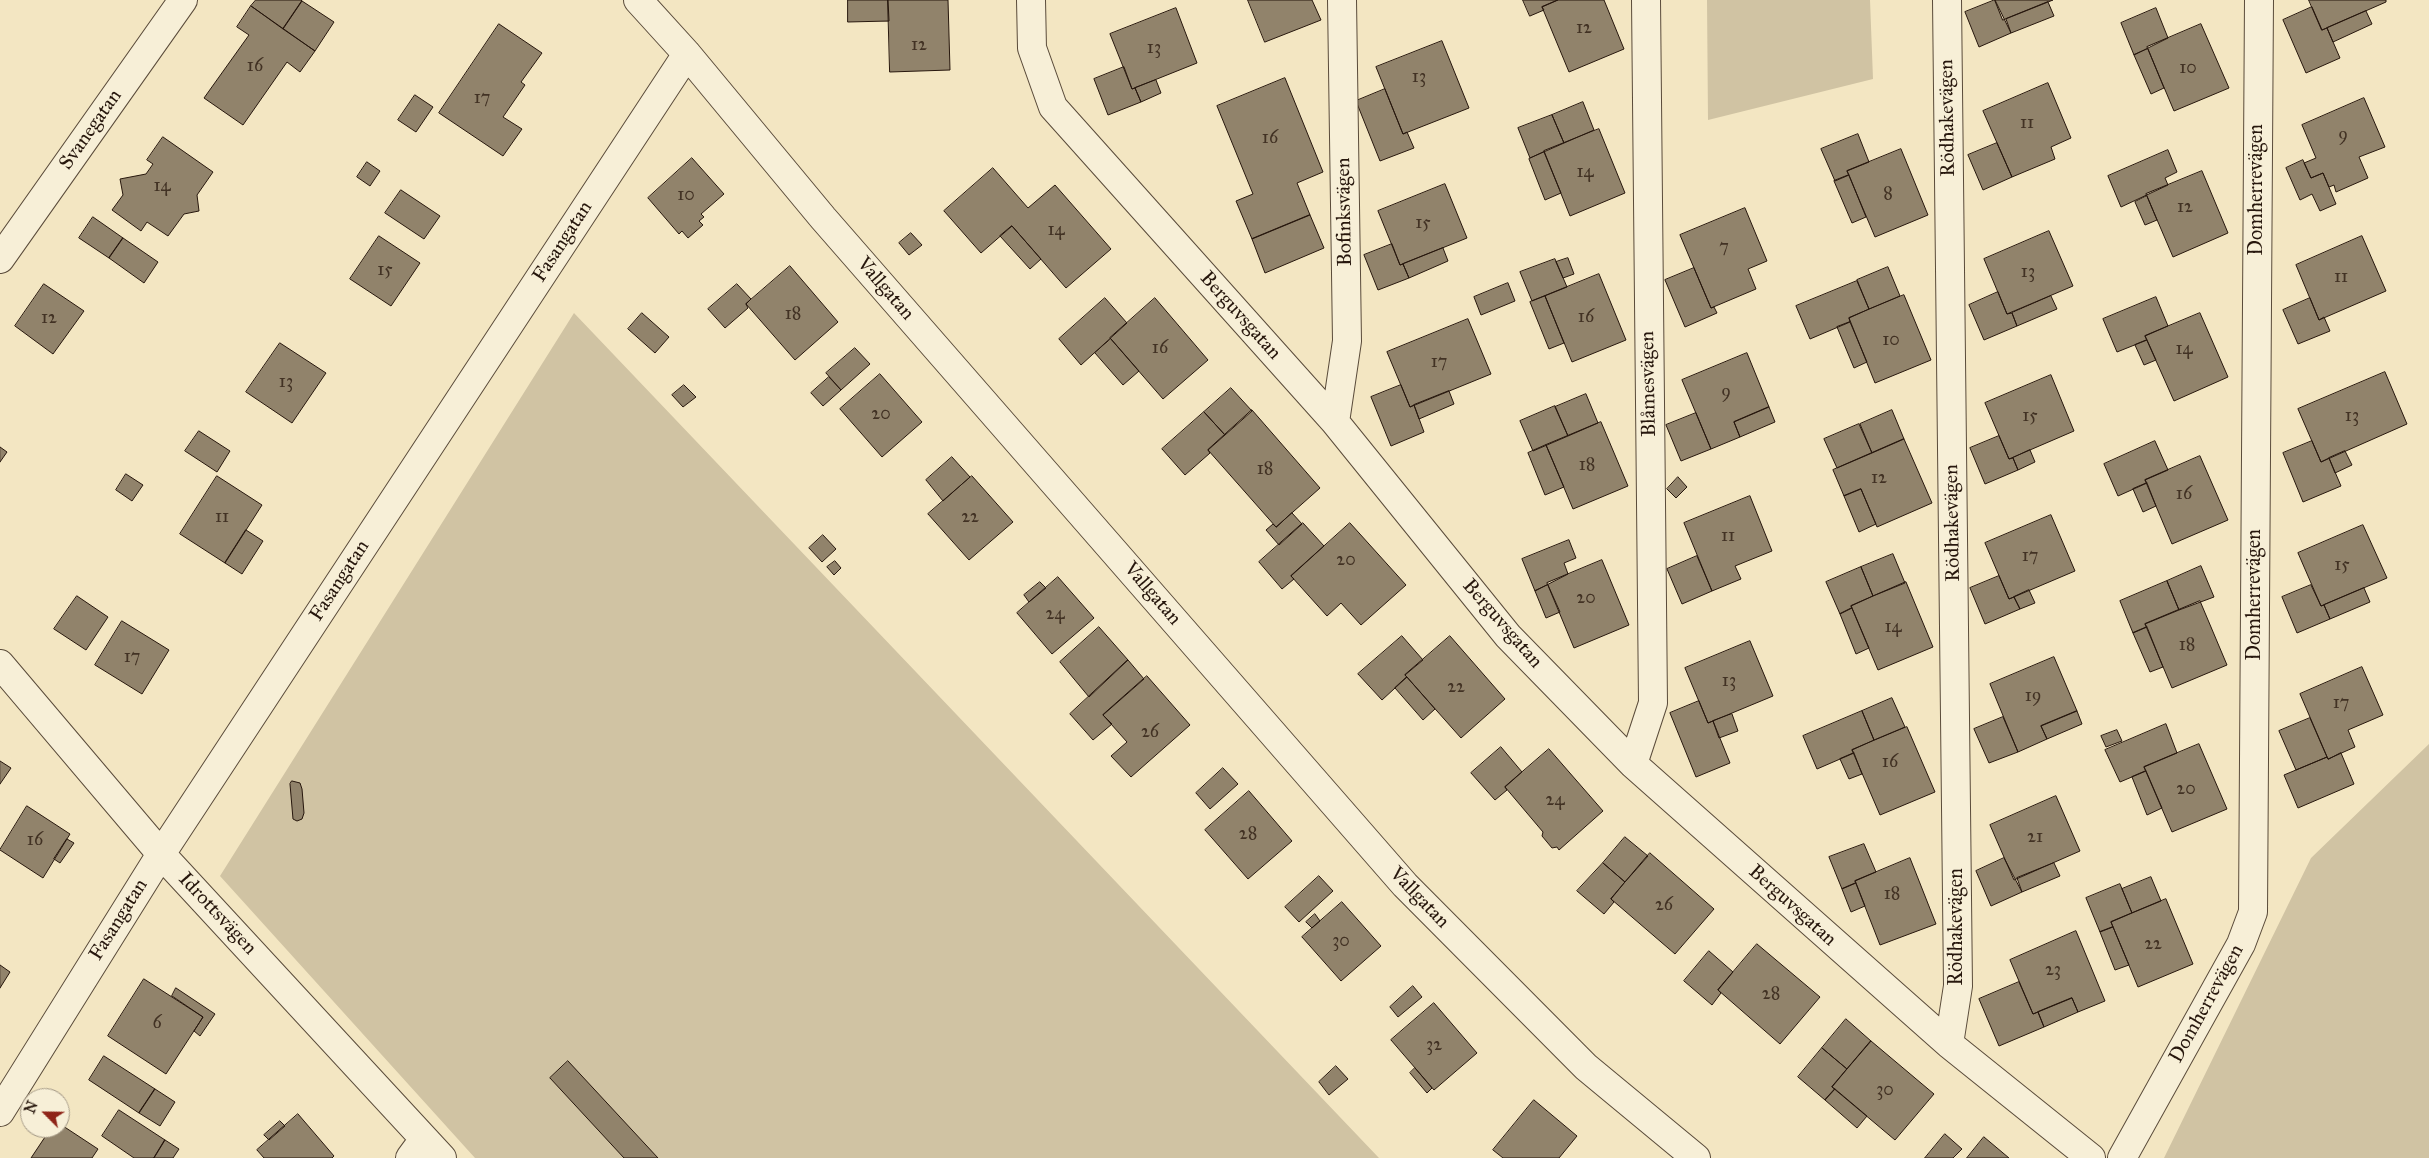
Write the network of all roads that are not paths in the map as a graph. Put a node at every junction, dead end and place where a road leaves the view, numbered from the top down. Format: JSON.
{"nodes":[{"id":1,"x":183,"y":0,"type":"edge"},
{"id":2,"x":638,"y":0,"type":"edge"},
{"id":3,"x":1030,"y":0,"type":"edge"},
{"id":4,"x":1342,"y":0,"type":"edge"},
{"id":5,"x":1646,"y":0,"type":"edge"},
{"id":6,"x":1947,"y":0,"type":"edge"},
{"id":7,"x":2259,"y":0,"type":"edge"},
{"id":8,"x":687,"y":54,"type":"junction"},
{"id":9,"x":0,"y":259,"type":"edge"},
{"id":10,"x":1335,"y":422,"type":"junction"},
{"id":11,"x":0,"y":664,"type":"edge"},
{"id":12,"x":1633,"y":764,"type":"junction"},
{"id":13,"x":161,"y":854,"type":"junction"},
{"id":14,"x":1949,"y":1044,"type":"junction"},
{"id":15,"x":0,"y":1112,"type":"edge"},
{"id":16,"x":426,"y":1152,"type":"edge"},
{"id":17,"x":1696,"y":1158,"type":"edge"},
{"id":18,"x":2091,"y":1158,"type":"edge"},
{"id":19,"x":2122,"y":1158,"type":"edge"}],
"edges":[{"from":1,"to":9,"type":"street","name":"Svanegatan"},
{"from":2,"to":8,"type":"street","name":"Vallgatan"},
{"from":3,"to":10,"type":"street","name":"Berguvsgatan"},
{"from":4,"to":10,"type":"street","name":"Bofinksvägen"},
{"from":5,"to":12,"type":"street","name":"Blåmesvägen"},
{"from":6,"to":14,"type":"street","name":"Rödhakevägen"},
{"from":7,"to":19,"type":"street","name":"Domherrevägen"},
{"from":8,"to":13,"type":"street","name":"Fasangatan"},
{"from":8,"to":17,"type":"street","name":"Vallgatan"},
{"from":10,"to":12,"type":"street","name":"Berguvsgatan"},
{"from":11,"to":13,"type":"street","name":"Idrottsvägen"},
{"from":12,"to":14,"type":"street","name":"Berguvsgatan"},
{"from":13,"to":15,"type":"street","name":"Fasangatan"},
{"from":13,"to":16,"type":"street","name":"Idrottsvägen"},
{"from":14,"to":18,"type":"street","name":"Berguvsgatan"}]}
